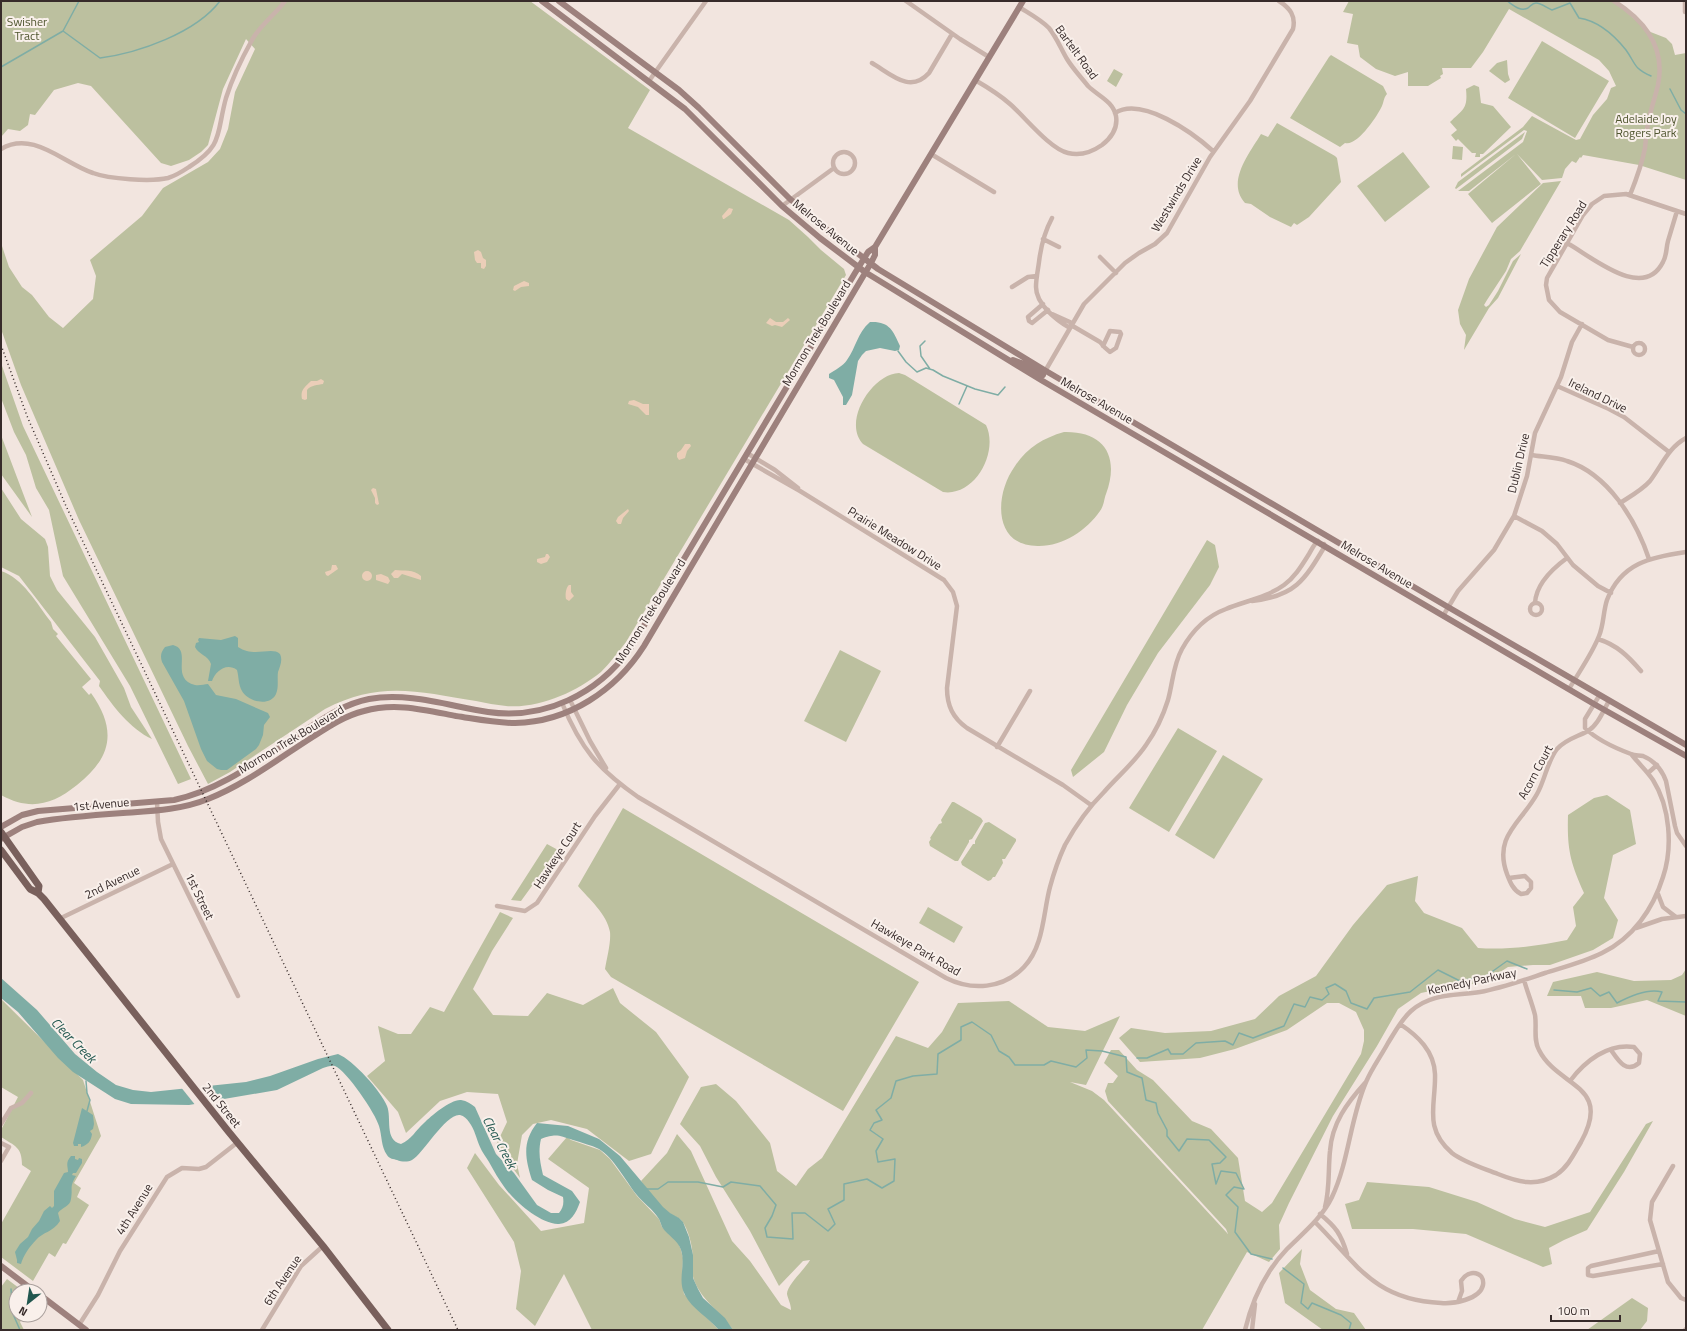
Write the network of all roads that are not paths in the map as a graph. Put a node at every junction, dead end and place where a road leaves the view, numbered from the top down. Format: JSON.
{"nodes":[{"id":1,"x":285,"y":1,"type":"edge"},
{"id":2,"x":542,"y":1,"type":"edge"},
{"id":3,"x":559,"y":1,"type":"edge"},
{"id":4,"x":706,"y":1,"type":"edge"},
{"id":5,"x":906,"y":1,"type":"edge"},
{"id":6,"x":1023,"y":1,"type":"edge"},
{"id":7,"x":1279,"y":1,"type":"edge"},
{"id":8,"x":1614,"y":1,"type":"edge"},
{"id":9,"x":1685,"y":1,"type":"edge"},
{"id":10,"x":1019,"y":7,"type":"junction"},
{"id":11,"x":1685,"y":12,"type":"dead end"},
{"id":12,"x":952,"y":34,"type":"junction"},
{"id":13,"x":989,"y":57,"type":"junction"},
{"id":14,"x":872,"y":63,"type":"dead end"},
{"id":15,"x":655,"y":72,"type":"junction"},
{"id":16,"x":975,"y":80,"type":"junction"},
{"id":17,"x":649,"y":81,"type":"junction"},
{"id":18,"x":1115,"y":113,"type":"junction"},
{"id":19,"x":1,"y":149,"type":"edge"},
{"id":20,"x":1214,"y":151,"type":"junction"},
{"id":21,"x":931,"y":154,"type":"junction"},
{"id":22,"x":834,"y":168,"type":"junction"},
{"id":23,"x":994,"y":192,"type":"dead end"},
{"id":24,"x":1630,"y":195,"type":"junction"},
{"id":25,"x":790,"y":199,"type":"junction"},
{"id":26,"x":782,"y":206,"type":"junction"},
{"id":27,"x":1677,"y":211,"type":"junction"},
{"id":28,"x":1686,"y":214,"type":"edge"},
{"id":29,"x":1052,"y":218,"type":"dead end"},
{"id":30,"x":1043,"y":239,"type":"junction"},
{"id":31,"x":1567,"y":243,"type":"junction"},
{"id":32,"x":1059,"y":247,"type":"dead end"},
{"id":33,"x":875,"y":248,"type":"junction"},
{"id":34,"x":1100,"y":257,"type":"dead end"},
{"id":35,"x":864,"y":258,"type":"junction"},
{"id":36,"x":871,"y":263,"type":"junction"},
{"id":37,"x":858,"y":267,"type":"junction"},
{"id":38,"x":865,"y":272,"type":"junction"},
{"id":39,"x":1116,"y":273,"type":"junction"},
{"id":40,"x":1037,"y":276,"type":"junction"},
{"id":41,"x":1012,"y":287,"type":"dead end"},
{"id":42,"x":1043,"y":304,"type":"junction"},
{"id":43,"x":1048,"y":311,"type":"junction"},
{"id":44,"x":1582,"y":324,"type":"junction"},
{"id":45,"x":1071,"y":325,"type":"junction"},
{"id":46,"x":1103,"y":346,"type":"junction"},
{"id":47,"x":1633,"y":347,"type":"dead end"},
{"id":48,"x":1043,"y":376,"type":"junction"},
{"id":49,"x":1557,"y":386,"type":"junction"},
{"id":50,"x":1686,"y":438,"type":"edge"},
{"id":51,"x":1669,"y":452,"type":"junction"},
{"id":52,"x":1531,"y":455,"type":"junction"},
{"id":53,"x":745,"y":456,"type":"junction"},
{"id":54,"x":754,"y":461,"type":"junction"},
{"id":55,"x":1620,"y":503,"type":"junction"},
{"id":56,"x":1514,"y":516,"type":"junction"},
{"id":57,"x":1317,"y":541,"type":"junction"},
{"id":58,"x":1324,"y":546,"type":"junction"},
{"id":59,"x":1686,"y":552,"type":"edge"},
{"id":60,"x":1567,"y":558,"type":"junction"},
{"id":61,"x":1649,"y":559,"type":"junction"},
{"id":62,"x":1611,"y":593,"type":"junction"},
{"id":63,"x":1252,"y":601,"type":"junction"},
{"id":64,"x":1535,"y":603,"type":"dead end"},
{"id":65,"x":1448,"y":607,"type":"junction"},
{"id":66,"x":1443,"y":616,"type":"junction"},
{"id":67,"x":1598,"y":639,"type":"junction"},
{"id":68,"x":1641,"y":671,"type":"dead end"},
{"id":69,"x":1574,"y":681,"type":"junction"},
{"id":70,"x":1569,"y":689,"type":"junction"},
{"id":71,"x":1030,"y":691,"type":"dead end"},
{"id":72,"x":1599,"y":696,"type":"junction"},
{"id":73,"x":570,"y":700,"type":"junction"},
{"id":74,"x":1609,"y":701,"type":"junction"},
{"id":75,"x":562,"y":703,"type":"junction"},
{"id":76,"x":1594,"y":704,"type":"junction"},
{"id":77,"x":574,"y":709,"type":"junction"},
{"id":78,"x":1604,"y":710,"type":"junction"},
{"id":79,"x":566,"y":713,"type":"junction"},
{"id":80,"x":1588,"y":731,"type":"junction"},
{"id":81,"x":1686,"y":745,"type":"edge"},
{"id":82,"x":997,"y":747,"type":"junction"},
{"id":83,"x":1632,"y":755,"type":"junction"},
{"id":84,"x":1686,"y":756,"type":"edge"},
{"id":85,"x":1657,"y":765,"type":"junction"},
{"id":86,"x":1648,"y":773,"type":"junction"},
{"id":87,"x":620,"y":784,"type":"junction"},
{"id":88,"x":204,"y":791,"type":"joint"},
{"id":89,"x":206,"y":800,"type":"joint"},
{"id":90,"x":156,"y":802,"type":"junction"},
{"id":91,"x":1091,"y":805,"type":"junction"},
{"id":92,"x":157,"y":810,"type":"junction"},
{"id":93,"x":1674,"y":822,"type":"junction"},
{"id":94,"x":1667,"y":824,"type":"junction"},
{"id":95,"x":1,"y":827,"type":"edge"},
{"id":96,"x":2,"y":836,"type":"edge"},
{"id":97,"x":1686,"y":846,"type":"edge"},
{"id":98,"x":1,"y":850,"type":"edge"},
{"id":99,"x":173,"y":864,"type":"junction"},
{"id":100,"x":1508,"y":878,"type":"junction"},
{"id":101,"x":38,"y":893,"type":"junction"},
{"id":102,"x":1658,"y":894,"type":"junction"},
{"id":103,"x":497,"y":906,"type":"dead end"},
{"id":104,"x":1686,"y":916,"type":"edge"},
{"id":105,"x":1676,"y":917,"type":"junction"},
{"id":106,"x":59,"y":919,"type":"junction"},
{"id":107,"x":1635,"y":929,"type":"junction"},
{"id":108,"x":1524,"y":980,"type":"junction"},
{"id":109,"x":238,"y":996,"type":"dead end"},
{"id":110,"x":1400,"y":1024,"type":"junction"},
{"id":111,"x":1611,"y":1050,"type":"junction"},
{"id":112,"x":1366,"y":1081,"type":"junction"},
{"id":113,"x":1570,"y":1081,"type":"junction"},
{"id":114,"x":31,"y":1093,"type":"dead end"},
{"id":115,"x":1,"y":1124,"type":"edge"},
{"id":116,"x":238,"y":1142,"type":"junction"},
{"id":117,"x":1,"y":1143,"type":"edge"},
{"id":118,"x":1,"y":1161,"type":"edge"},
{"id":119,"x":1673,"y":1166,"type":"dead end"},
{"id":120,"x":1322,"y":1212,"type":"junction"},
{"id":121,"x":1314,"y":1222,"type":"junction"},
{"id":122,"x":323,"y":1246,"type":"junction"},
{"id":123,"x":1659,"y":1251,"type":"junction"},
{"id":124,"x":1347,"y":1255,"type":"junction"},
{"id":125,"x":1663,"y":1264,"type":"junction"},
{"id":126,"x":1,"y":1266,"type":"edge"},
{"id":127,"x":23,"y":1283,"type":"edge"},
{"id":128,"x":1257,"y":1296,"type":"junction"},
{"id":129,"x":1686,"y":1300,"type":"edge"},
{"id":130,"x":48,"y":1301,"type":"edge"},
{"id":131,"x":1458,"y":1302,"type":"junction"},
{"id":132,"x":79,"y":1325,"type":"junction"},
{"id":133,"x":86,"y":1330,"type":"edge"},
{"id":134,"x":262,"y":1330,"type":"edge"},
{"id":135,"x":388,"y":1330,"type":"edge"},
{"id":136,"x":1245,"y":1330,"type":"edge"},
{"id":137,"x":1252,"y":1330,"type":"edge"}],
"edges":[{"from":1,"to":19,"type":"street"},
{"from":2,"to":17,"type":"main road","name":"Melrose Avenue"},
{"from":3,"to":15,"type":"main road","name":"Melrose Avenue"},
{"from":4,"to":15,"type":"street"},
{"from":5,"to":12,"type":"street"},
{"from":6,"to":10,"type":"main road","name":"Mormon Trek Boulevard"},
{"from":7,"to":20,"type":"street","name":"Westwinds Drive"},
{"from":8,"to":24,"type":"street"},
{"from":9,"to":11,"type":"street"},
{"from":10,"to":13,"type":"main road","name":"Mormon Trek Boulevard"},
{"from":10,"to":18,"type":"street","name":"Bartelt Road"},
{"from":12,"to":13,"type":"street"},
{"from":12,"to":14,"type":"street"},
{"from":13,"to":16,"type":"main road","name":"Mormon Trek Boulevard"},
{"from":15,"to":17,"type":"street"},
{"from":15,"to":25,"type":"main road","name":"Melrose Avenue"},
{"from":16,"to":18,"type":"street"},
{"from":16,"to":21,"type":"main road","name":"Mormon Trek Boulevard"},
{"from":17,"to":26,"type":"main road","name":"Melrose Avenue"},
{"from":18,"to":20,"type":"street"},
{"from":20,"to":39,"type":"street","name":"Westwinds Drive"},
{"from":21,"to":23,"type":"street"},
{"from":21,"to":33,"type":"main road","name":"Mormon Trek Boulevard"},
{"from":22,"to":22,"type":"street"},
{"from":22,"to":25,"type":"street"},
{"from":24,"to":27,"type":"street","name":"Tipperary Road"},
{"from":24,"to":31,"type":"street","name":"Tipperary Road"},
{"from":25,"to":26,"type":"street"},
{"from":25,"to":35,"type":"main road","name":"Melrose Avenue"},
{"from":26,"to":37,"type":"main road","name":"Melrose Avenue"},
{"from":27,"to":28,"type":"street","name":"Tipperary Road"},
{"from":27,"to":31,"type":"street"},
{"from":29,"to":30,"type":"street"},
{"from":30,"to":32,"type":"street"},
{"from":30,"to":40,"type":"street"},
{"from":31,"to":44,"type":"street","name":"Tipperary Road"},
{"from":33,"to":35,"type":"main road","name":"Mormon Trek Boulevard"},
{"from":33,"to":36,"type":"main road","name":"Mormon Trek Boulevard"},
{"from":34,"to":39,"type":"street"},
{"from":35,"to":36,"type":"main road","name":"Melrose Avenue"},
{"from":35,"to":37,"type":"main road","name":"Mormon Trek Boulevard"},
{"from":36,"to":38,"type":"main road","name":"Mormon Trek Boulevard"},
{"from":36,"to":48,"type":"main road","name":"Melrose Avenue"},
{"from":37,"to":38,"type":"main road","name":"Melrose Avenue"},
{"from":37,"to":53,"type":"main road","name":"Mormon Trek Boulevard"},
{"from":38,"to":48,"type":"main road","name":"Melrose Avenue"},
{"from":38,"to":54,"type":"main road","name":"Mormon Trek Boulevard"},
{"from":39,"to":45,"type":"street","name":"Westwinds Drive"},
{"from":40,"to":41,"type":"street"},
{"from":40,"to":42,"type":"street"},
{"from":42,"to":43,"type":"street"},
{"from":42,"to":43,"type":"street"},
{"from":43,"to":45,"type":"street"},
{"from":44,"to":47,"type":"street","name":"Tipperary Road"},
{"from":44,"to":49,"type":"street","name":"Dublin Drive"},
{"from":45,"to":46,"type":"street"},
{"from":45,"to":48,"type":"street","name":"Westwinds Drive"},
{"from":46,"to":46,"type":"street"},
{"from":48,"to":57,"type":"main road","name":"Melrose Avenue"},
{"from":48,"to":65,"type":"main road","name":"Melrose Avenue"},
{"from":49,"to":51,"type":"street","name":"Ireland Drive"},
{"from":49,"to":52,"type":"street","name":"Dublin Drive"},
{"from":50,"to":51,"type":"street"},
{"from":51,"to":55,"type":"street"},
{"from":52,"to":55,"type":"street"},
{"from":52,"to":56,"type":"street","name":"Dublin Drive"},
{"from":53,"to":54,"type":"street","name":"Prairie Meadow Drive"},
{"from":53,"to":73,"type":"main road","name":"Mormon Trek Boulevard"},
{"from":54,"to":77,"type":"main road","name":"Mormon Trek Boulevard"},
{"from":54,"to":82,"type":"street","name":"Prairie Meadow Drive"},
{"from":55,"to":61,"type":"street"},
{"from":56,"to":60,"type":"street"},
{"from":56,"to":65,"type":"street","name":"Dublin Drive"},
{"from":57,"to":58,"type":"main road","name":"Melrose Avenue"},
{"from":57,"to":63,"type":"street","name":"Hawkeye Park Road"},
{"from":58,"to":63,"type":"street","name":"Hawkeye Park Road"},
{"from":58,"to":66,"type":"main road","name":"Melrose Avenue"},
{"from":59,"to":61,"type":"street"},
{"from":60,"to":62,"type":"street"},
{"from":60,"to":64,"type":"street"},
{"from":61,"to":62,"type":"street"},
{"from":62,"to":67,"type":"street"},
{"from":63,"to":91,"type":"street","name":"Hawkeye Park Road"},
{"from":65,"to":66,"type":"street","name":"Dublin Drive"},
{"from":65,"to":69,"type":"main road","name":"Melrose Avenue"},
{"from":66,"to":70,"type":"main road","name":"Melrose Avenue"},
{"from":67,"to":68,"type":"street"},
{"from":67,"to":69,"type":"street"},
{"from":69,"to":70,"type":"street"},
{"from":69,"to":72,"type":"main road","name":"Melrose Avenue"},
{"from":70,"to":76,"type":"main road","name":"Melrose Avenue"},
{"from":71,"to":82,"type":"street"},
{"from":72,"to":74,"type":"main road","name":"Melrose Avenue"},
{"from":72,"to":76,"type":"street"},
{"from":73,"to":75,"type":"main road","name":"Mormon Trek Boulevard"},
{"from":73,"to":77,"type":"street","name":"Hawkeye Park Road"},
{"from":74,"to":78,"type":"street"},
{"from":74,"to":81,"type":"main road","name":"Melrose Avenue"},
{"from":75,"to":79,"type":"street","name":"Hawkeye Park Road"},
{"from":75,"to":88,"type":"main road","name":"Mormon Trek Boulevard"},
{"from":76,"to":78,"type":"main road","name":"Melrose Avenue"},
{"from":76,"to":80,"type":"street"},
{"from":77,"to":79,"type":"main road","name":"Mormon Trek Boulevard"},
{"from":77,"to":87,"type":"street","name":"Hawkeye Park Road"},
{"from":78,"to":80,"type":"street"},
{"from":78,"to":84,"type":"main road","name":"Melrose Avenue"},
{"from":79,"to":87,"type":"street","name":"Hawkeye Park Road"},
{"from":79,"to":89,"type":"main road","name":"Mormon Trek Boulevard"},
{"from":80,"to":83,"type":"street","name":"Kennedy Parkway"},
{"from":80,"to":100,"type":"street","name":"Acorn Court"},
{"from":82,"to":91,"type":"street","name":"Prairie Meadow Drive"},
{"from":83,"to":85,"type":"street","name":"Kennedy Parkway"},
{"from":83,"to":86,"type":"street","name":"Kennedy Parkway"},
{"from":85,"to":86,"type":"street"},
{"from":85,"to":93,"type":"street"},
{"from":86,"to":94,"type":"street","name":"Kennedy Parkway"},
{"from":87,"to":91,"type":"street","name":"Hawkeye Park Road"},
{"from":87,"to":103,"type":"street","name":"Hawkeye Court"},
{"from":88,"to":90,"type":"main road","name":"1st Avenue"},
{"from":89,"to":92,"type":"main road","name":"1st Avenue"},
{"from":90,"to":92,"type":"street","name":"1st Street"},
{"from":90,"to":95,"type":"main road","name":"1st Avenue"},
{"from":92,"to":96,"type":"main road","name":"1st Avenue"},
{"from":92,"to":99,"type":"street","name":"1st Street"},
{"from":93,"to":94,"type":"street"},
{"from":93,"to":97,"type":"street"},
{"from":94,"to":102,"type":"street","name":"Kennedy Parkway"},
{"from":96,"to":101,"type":"main road","name":"2nd Street"},
{"from":98,"to":101,"type":"main road","name":"2nd Street"},
{"from":99,"to":106,"type":"street","name":"2nd Avenue"},
{"from":99,"to":109,"type":"street","name":"1st Street"},
{"from":100,"to":100,"type":"street","name":"Acorn Court"},
{"from":101,"to":106,"type":"main road","name":"2nd Street"},
{"from":102,"to":105,"type":"street"},
{"from":102,"to":107,"type":"street","name":"Kennedy Parkway"},
{"from":104,"to":105,"type":"street","name":"Kennedy Parkway"},
{"from":105,"to":107,"type":"street","name":"Kennedy Parkway"},
{"from":106,"to":116,"type":"main road","name":"2nd Street"},
{"from":107,"to":108,"type":"street","name":"Kennedy Parkway"},
{"from":108,"to":110,"type":"street","name":"Kennedy Parkway"},
{"from":108,"to":113,"type":"street"},
{"from":110,"to":112,"type":"street","name":"Kennedy Parkway"},
{"from":110,"to":113,"type":"street"},
{"from":111,"to":111,"type":"street"},
{"from":111,"to":113,"type":"street"},
{"from":112,"to":120,"type":"street","name":"Kennedy Parkway"},
{"from":112,"to":120,"type":"street","name":"Kennedy Parkway"},
{"from":114,"to":115,"type":"street"},
{"from":116,"to":122,"type":"main road","name":"2nd Street"},
{"from":116,"to":132,"type":"street","name":"4th Avenue"},
{"from":117,"to":118,"type":"street"},
{"from":119,"to":123,"type":"street"},
{"from":120,"to":121,"type":"street","name":"Kennedy Parkway"},
{"from":120,"to":124,"type":"street"},
{"from":121,"to":124,"type":"street"},
{"from":121,"to":128,"type":"street","name":"Kennedy Parkway"},
{"from":122,"to":134,"type":"street","name":"6th Avenue"},
{"from":122,"to":135,"type":"main road","name":"2nd Street"},
{"from":123,"to":125,"type":"street"},
{"from":123,"to":125,"type":"street"},
{"from":124,"to":131,"type":"street"},
{"from":125,"to":129,"type":"street"},
{"from":126,"to":127,"type":"main road"},
{"from":128,"to":136,"type":"street","name":"Kennedy Parkway"},
{"from":128,"to":137,"type":"street","name":"Kennedy Parkway"},
{"from":130,"to":132,"type":"main road"},
{"from":131,"to":131,"type":"street"},
{"from":132,"to":133,"type":"main road"}]}
